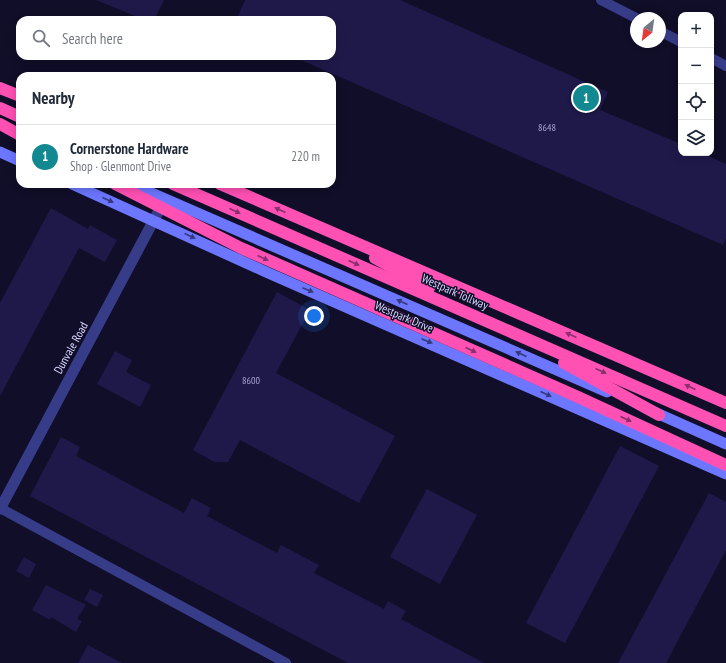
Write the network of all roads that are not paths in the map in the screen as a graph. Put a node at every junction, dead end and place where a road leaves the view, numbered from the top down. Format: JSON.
{"nodes":[{"id":1,"x":602,"y":0,"type":"edge"},
{"id":2,"x":630,"y":15,"type":"edge"},
{"id":3,"x":666,"y":34,"type":"edge"},
{"id":4,"x":678,"y":40,"type":"edge"},
{"id":5,"x":714,"y":60,"type":"edge"},
{"id":6,"x":726,"y":66,"type":"edge"},
{"id":7,"x":0,"y":88,"type":"edge"},
{"id":8,"x":16,"y":94,"type":"edge"},
{"id":9,"x":0,"y":108,"type":"edge"},
{"id":10,"x":16,"y":115,"type":"edge"},
{"id":11,"x":0,"y":124,"type":"edge"},
{"id":12,"x":0,"y":128,"type":"edge"},
{"id":13,"x":16,"y":134,"type":"edge"},
{"id":14,"x":16,"y":134,"type":"edge"},
{"id":15,"x":0,"y":152,"type":"edge"},
{"id":16,"x":16,"y":159,"type":"edge"},
{"id":17,"x":81,"y":188,"type":"edge"},
{"id":18,"x":123,"y":188,"type":"edge"},
{"id":19,"x":140,"y":188,"type":"edge"},
{"id":20,"x":182,"y":188,"type":"edge"},
{"id":21,"x":229,"y":188,"type":"edge"},
{"id":22,"x":165,"y":199,"type":"junction"},
{"id":23,"x":154,"y":220,"type":"junction"},
{"id":24,"x":316,"y":226,"type":"junction"},
{"id":25,"x":726,"y":403,"type":"edge"},
{"id":26,"x":659,"y":415,"type":"junction"},
{"id":27,"x":726,"y":426,"type":"edge"},
{"id":28,"x":726,"y":444,"type":"edge"},
{"id":29,"x":726,"y":465,"type":"edge"},
{"id":30,"x":726,"y":474,"type":"edge"},
{"id":31,"x":0,"y":509,"type":"edge"},
{"id":32,"x":286,"y":663,"type":"edge"}],
"edges":[{"from":1,"to":2,"type":"street"},
{"from":3,"to":4,"type":"street"},
{"from":5,"to":6,"type":"street"},
{"from":7,"to":8,"type":"highway"},
{"from":9,"to":10,"type":"highway"},
{"from":11,"to":13,"type":"highway"},
{"from":12,"to":14,"type":"main road"},
{"from":15,"to":16,"type":"main road"},
{"from":17,"to":23,"type":"main road","name":"Westpark Drive","one_way":true},
{"from":18,"to":29,"type":"highway","one_way":true},
{"from":19,"to":22,"type":"main road","name":"Westpark Drive"},
{"from":20,"to":27,"type":"highway","name":"Westpark Tollway","one_way":true},
{"from":24,"to":21,"type":"highway","name":"Westpark Tollway","one_way":true},
{"from":22,"to":23,"type":"street","name":"Dunvale Road"},
{"from":26,"to":22,"type":"main road","name":"Westpark Drive","one_way":true},
{"from":23,"to":30,"type":"main road","name":"Westpark Drive","one_way":true},
{"from":23,"to":31,"type":"street","name":"Dunvale Road"},
{"from":25,"to":24,"type":"highway","name":"Westpark Tollway","one_way":true},
{"from":24,"to":26,"type":"highway"},
{"from":26,"to":28,"type":"main road","name":"Westpark Drive"},
{"from":31,"to":32,"type":"street"}]}
